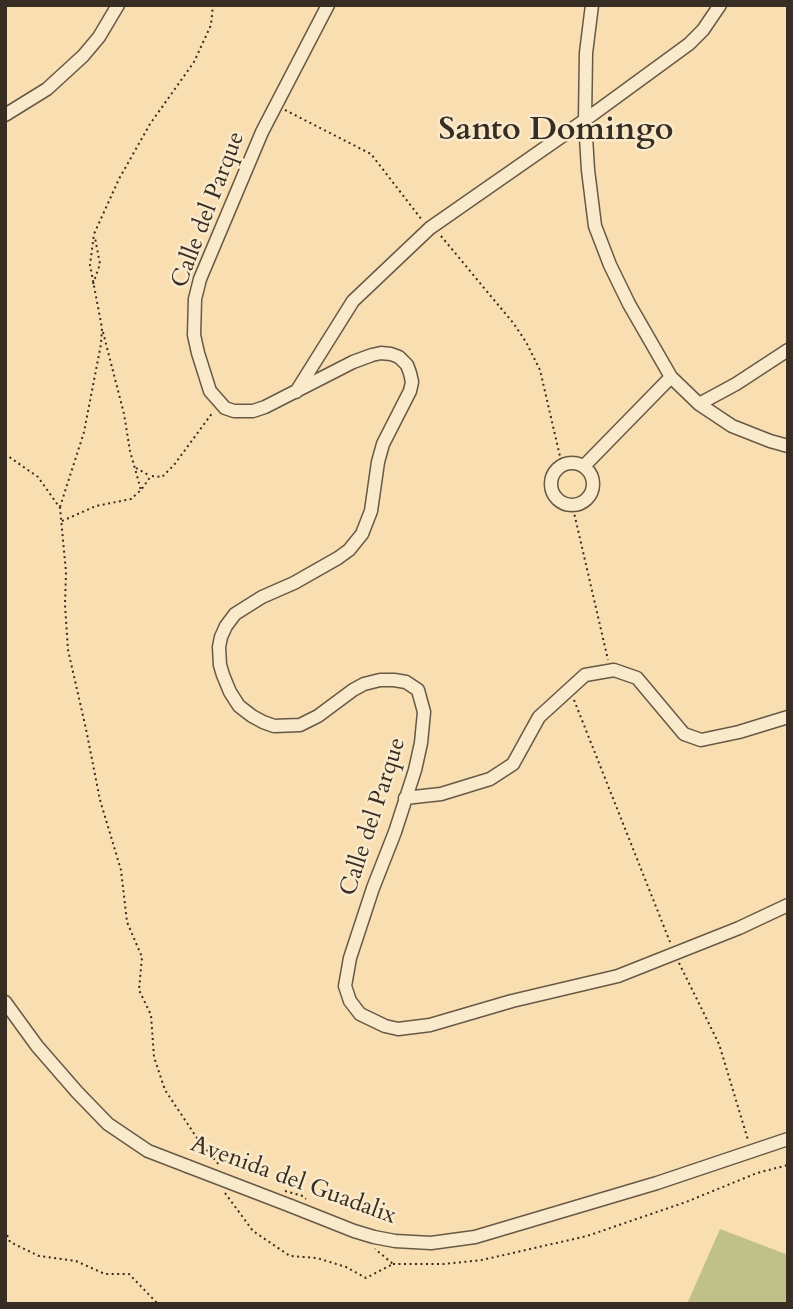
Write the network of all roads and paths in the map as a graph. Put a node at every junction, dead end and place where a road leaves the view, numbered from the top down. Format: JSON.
{"nodes":[{"id":1,"x":118,"y":5,"type":"edge"},
{"id":2,"x":213,"y":5,"type":"edge"},
{"id":3,"x":328,"y":5,"type":"edge"},
{"id":4,"x":592,"y":5,"type":"edge"},
{"id":5,"x":720,"y":5,"type":"edge"},
{"id":6,"x":276,"y":105,"type":"junction"},
{"id":7,"x":5,"y":114,"type":"edge"},
{"id":8,"x":585,"y":120,"type":"junction"},
{"id":9,"x":431,"y":228,"type":"junction"},
{"id":10,"x":94,"y":234,"type":"junction"},
{"id":11,"x":93,"y":284,"type":"junction"},
{"id":12,"x":102,"y":328,"type":"junction"},
{"id":13,"x":788,"y":350,"type":"edge"},
{"id":14,"x":671,"y":377,"type":"junction"},
{"id":15,"x":296,"y":392,"type":"junction"},
{"id":16,"x":220,"y":403,"type":"junction"},
{"id":17,"x":699,"y":404,"type":"junction"},
{"id":18,"x":788,"y":446,"type":"edge"},
{"id":19,"x":5,"y":454,"type":"edge"},
{"id":20,"x":562,"y":465,"type":"junction"},
{"id":21,"x":584,"y":466,"type":"junction"},
{"id":22,"x":135,"y":468,"type":"junction"},
{"id":23,"x":151,"y":476,"type":"junction"},
{"id":24,"x":141,"y":490,"type":"junction"},
{"id":25,"x":572,"y":505,"type":"junction"},
{"id":26,"x":60,"y":508,"type":"junction"},
{"id":27,"x":61,"y":522,"type":"junction"},
{"id":28,"x":610,"y":671,"type":"junction"},
{"id":29,"x":570,"y":689,"type":"junction"},
{"id":30,"x":788,"y":717,"type":"edge"},
{"id":31,"x":405,"y":798,"type":"junction"},
{"id":32,"x":788,"y":905,"type":"edge"},
{"id":33,"x":675,"y":954,"type":"junction"},
{"id":34,"x":5,"y":1002,"type":"edge"},
{"id":35,"x":788,"y":1139,"type":"edge"},
{"id":36,"x":751,"y":1151,"type":"junction"},
{"id":37,"x":788,"y":1165,"type":"edge"},
{"id":38,"x":221,"y":1167,"type":"dead end"},
{"id":39,"x":5,"y":1230,"type":"edge"},
{"id":40,"x":373,"y":1247,"type":"dead end"},
{"id":41,"x":317,"y":1258,"type":"dead end"},
{"id":42,"x":393,"y":1264,"type":"junction"},
{"id":43,"x":158,"y":1304,"type":"edge"}],
"edges":[{"from":1,"to":7,"type":"street"},
{"from":2,"to":10,"type":"path"},
{"from":3,"to":6,"type":"street","name":"Calle del Parque"},
{"from":4,"to":8,"type":"street"},
{"from":5,"to":8,"type":"street"},
{"from":6,"to":9,"type":"path"},
{"from":6,"to":16,"type":"street","name":"Calle del Parque"},
{"from":8,"to":9,"type":"street"},
{"from":8,"to":14,"type":"street"},
{"from":9,"to":15,"type":"street"},
{"from":9,"to":20,"type":"path"},
{"from":10,"to":11,"type":"path"},
{"from":10,"to":11,"type":"path"},
{"from":11,"to":12,"type":"path"},
{"from":12,"to":22,"type":"path"},
{"from":12,"to":26,"type":"path"},
{"from":13,"to":17,"type":"street"},
{"from":14,"to":17,"type":"street"},
{"from":14,"to":21,"type":"street"},
{"from":15,"to":16,"type":"street","name":"Calle del Parque"},
{"from":15,"to":31,"type":"street","name":"Calle del Parque"},
{"from":16,"to":23,"type":"path"},
{"from":17,"to":18,"type":"street"},
{"from":19,"to":26,"type":"path"},
{"from":20,"to":21,"type":"street"},
{"from":20,"to":25,"type":"street"},
{"from":21,"to":25,"type":"street"},
{"from":22,"to":23,"type":"path"},
{"from":22,"to":24,"type":"path"},
{"from":23,"to":24,"type":"path"},
{"from":24,"to":27,"type":"path"},
{"from":25,"to":28,"type":"path"},
{"from":26,"to":27,"type":"path"},
{"from":27,"to":38,"type":"path"},
{"from":28,"to":29,"type":"street"},
{"from":28,"to":30,"type":"street"},
{"from":29,"to":31,"type":"street"},
{"from":29,"to":33,"type":"path"},
{"from":31,"to":33,"type":"street","name":"Calle del Parque"},
{"from":32,"to":33,"type":"street","name":"Calle del Parque"},
{"from":33,"to":36,"type":"path"},
{"from":34,"to":36,"type":"street","name":"Avenida del Guadalix","bridge":true},
{"from":35,"to":36,"type":"street","name":"Avenida del Guadalix"},
{"from":37,"to":42,"type":"path"},
{"from":39,"to":43,"type":"path"},
{"from":40,"to":42,"type":"path"},
{"from":41,"to":42,"type":"path"}]}
